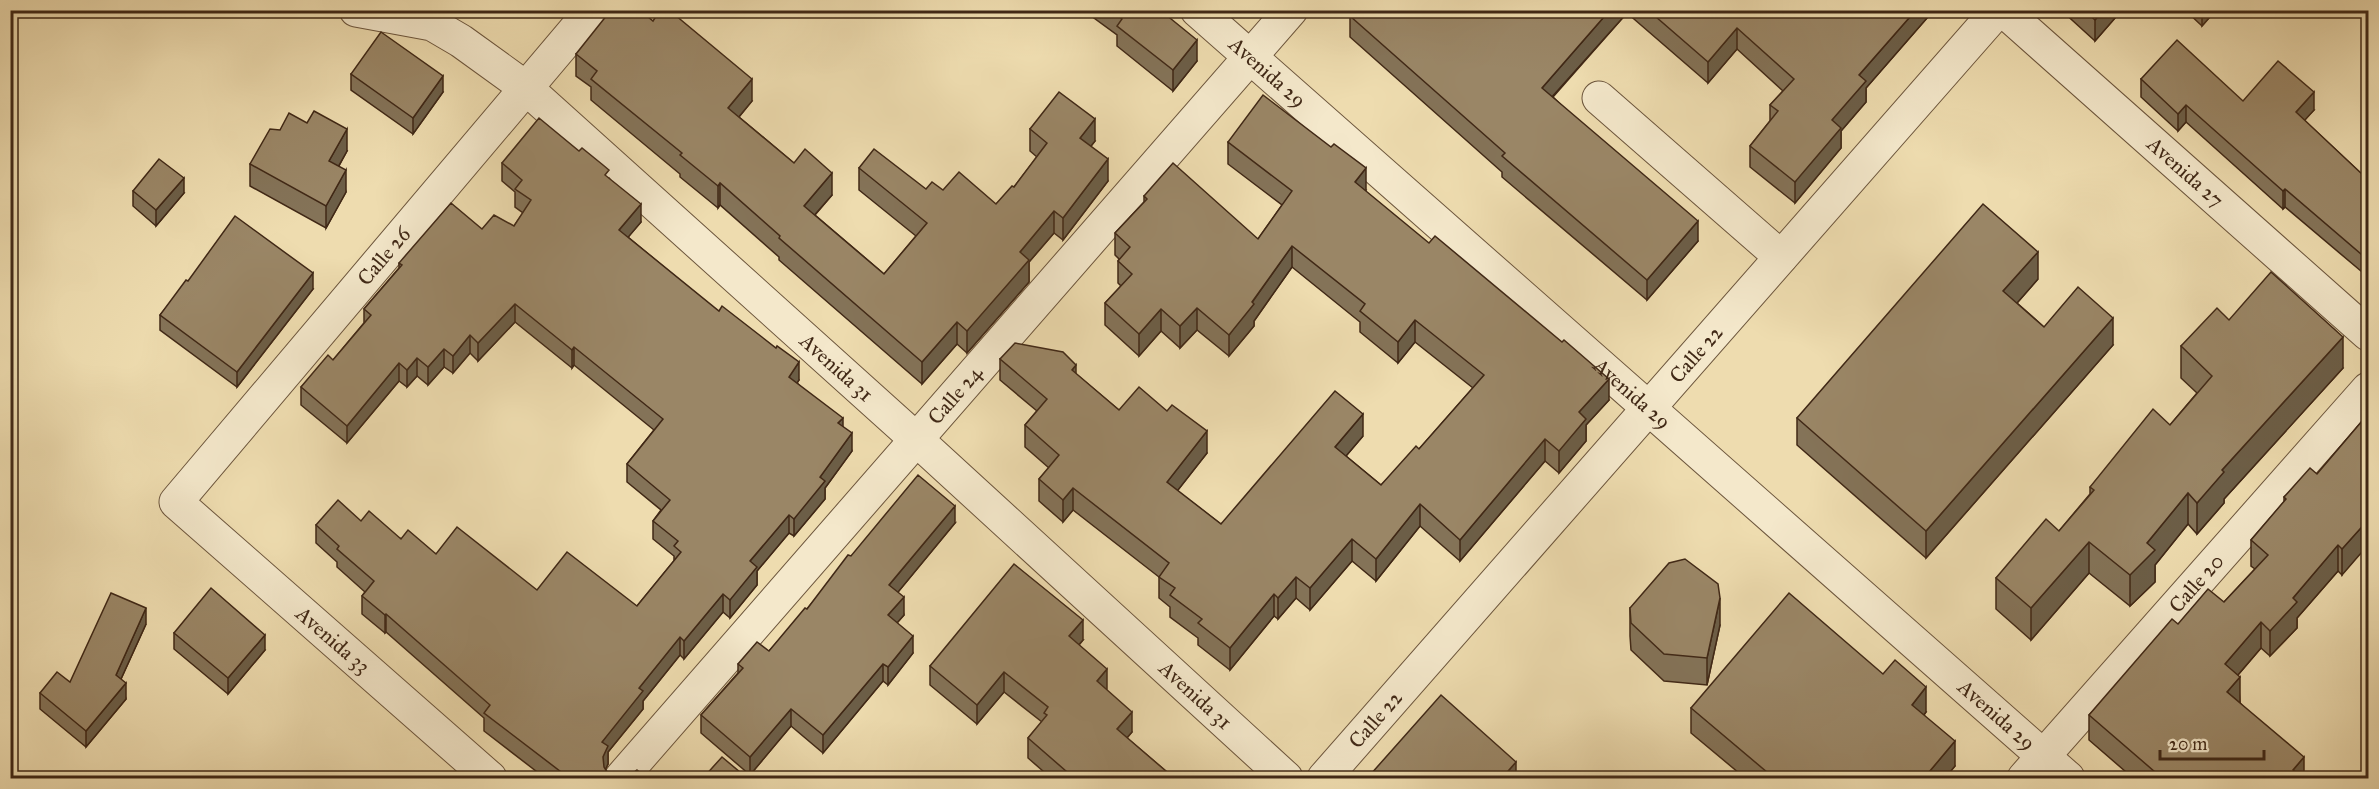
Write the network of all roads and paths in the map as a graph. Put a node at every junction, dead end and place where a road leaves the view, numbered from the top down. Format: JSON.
{"nodes":[{"id":1,"x":356,"y":10,"type":"edge"},
{"id":2,"x":592,"y":10,"type":"edge"},
{"id":3,"x":1197,"y":10,"type":"edge"},
{"id":4,"x":1291,"y":10,"type":"edge"},
{"id":5,"x":1998,"y":10,"type":"edge"},
{"id":6,"x":2003,"y":10,"type":"edge"},
{"id":7,"x":1250,"y":57,"type":"junction"},
{"id":8,"x":526,"y":88,"type":"junction"},
{"id":9,"x":1599,"y":98,"type":"dead end"},
{"id":10,"x":1782,"y":257,"type":"junction"},
{"id":11,"x":2368,"y":334,"type":"edge"},
{"id":12,"x":2368,"y":389,"type":"edge"},
{"id":13,"x":1648,"y":409,"type":"junction"},
{"id":14,"x":917,"y":441,"type":"junction"},
{"id":15,"x":176,"y":502,"type":"joint"},
{"id":16,"x":2034,"y":768,"type":"edge"},
{"id":17,"x":490,"y":778,"type":"edge"},
{"id":18,"x":621,"y":778,"type":"edge"},
{"id":19,"x":1286,"y":778,"type":"edge"},
{"id":20,"x":1324,"y":778,"type":"edge"},
{"id":21,"x":2068,"y":778,"type":"edge"}],
"edges":[{"from":1,"to":8,"type":"street","name":"Avenida 31"},
{"from":2,"to":8,"type":"street","name":"Calle 26"},
{"from":3,"to":7,"type":"street","name":"Avenida 29"},
{"from":4,"to":7,"type":"street","name":"Calle 24"},
{"from":5,"to":10,"type":"street","name":"Calle 22"},
{"from":6,"to":11,"type":"street","name":"Avenida 27"},
{"from":7,"to":13,"type":"street","name":"Avenida 29"},
{"from":7,"to":14,"type":"street","name":"Calle 24"},
{"from":8,"to":14,"type":"street","name":"Avenida 31"},
{"from":8,"to":15,"type":"street","name":"Calle 26"},
{"from":9,"to":10,"type":"street"},
{"from":10,"to":13,"type":"street","name":"Calle 22"},
{"from":12,"to":16,"type":"street","name":"Calle 20"},
{"from":13,"to":16,"type":"street","name":"Avenida 29"},
{"from":13,"to":20,"type":"street","name":"Calle 22"},
{"from":14,"to":18,"type":"street","name":"Calle 24"},
{"from":14,"to":19,"type":"street","name":"Avenida 31"},
{"from":15,"to":17,"type":"street","name":"Avenida 33"},
{"from":16,"to":21,"type":"street","name":"Avenida 29"}]}
